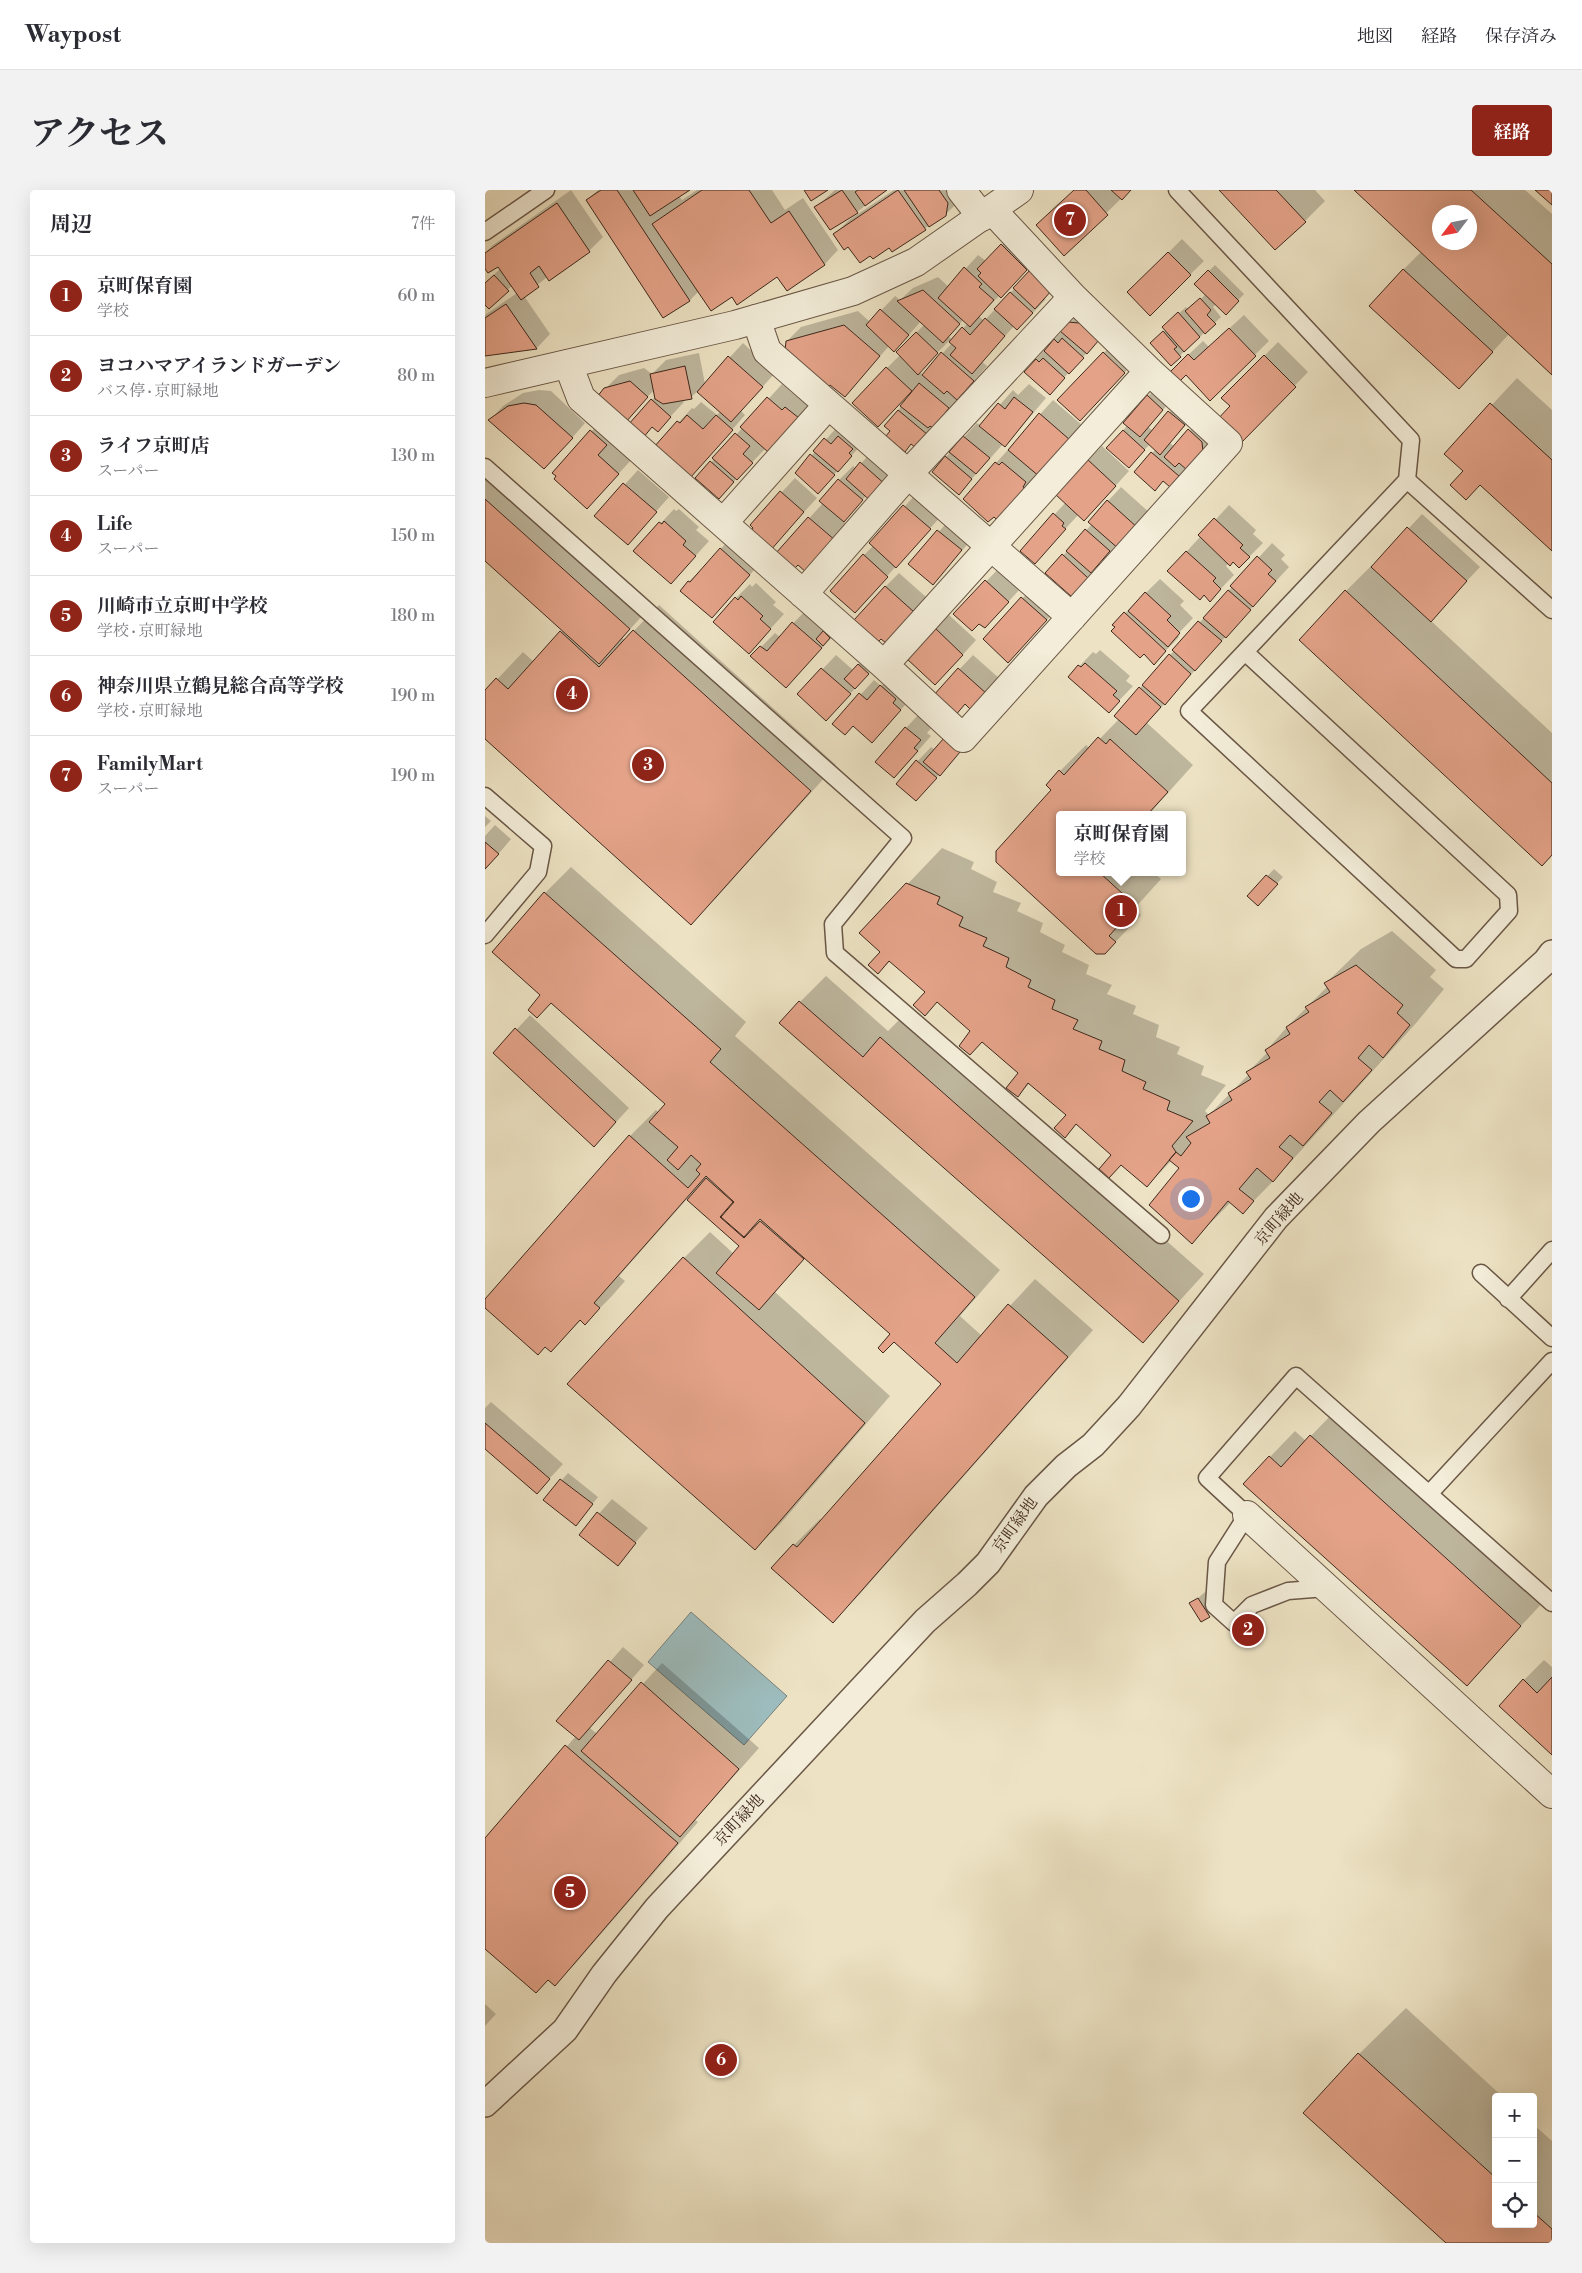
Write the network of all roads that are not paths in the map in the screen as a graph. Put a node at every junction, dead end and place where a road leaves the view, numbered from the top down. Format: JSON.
{"nodes":[{"id":1,"x":546,"y":190,"type":"edge"},
{"id":2,"x":961,"y":190,"type":"edge"},
{"id":3,"x":1019,"y":190,"type":"edge"},
{"id":4,"x":1177,"y":190,"type":"edge"},
{"id":5,"x":987,"y":214,"type":"junction"},
{"id":6,"x":485,"y":232,"type":"edge"},
{"id":7,"x":1073,"y":297,"type":"junction"},
{"id":8,"x":756,"y":319,"type":"junction"},
{"id":9,"x":568,"y":364,"type":"junction"},
{"id":10,"x":1149,"y":371,"type":"junction"},
{"id":11,"x":485,"y":383,"type":"edge"},
{"id":12,"x":827,"y":405,"type":"junction"},
{"id":13,"x":485,"y":468,"type":"edge"},
{"id":14,"x":907,"y":475,"type":"junction"},
{"id":15,"x":1407,"y":480,"type":"junction"},
{"id":16,"x":723,"y":523,"type":"junction"},
{"id":17,"x":990,"y":545,"type":"junction"},
{"id":18,"x":803,"y":594,"type":"junction"},
{"id":19,"x":1552,"y":610,"type":"edge"},
{"id":20,"x":1072,"y":617,"type":"junction"},
{"id":21,"x":1245,"y":652,"type":"junction"},
{"id":22,"x":884,"y":665,"type":"junction"},
{"id":23,"x":485,"y":796,"type":"edge"},
{"id":24,"x":485,"y":935,"type":"edge"},
{"id":25,"x":1552,"y":952,"type":"edge"},
{"id":26,"x":1161,"y":1235,"type":"dead end"},
{"id":27,"x":1552,"y":1250,"type":"edge"},
{"id":28,"x":1481,"y":1273,"type":"dead end"},
{"id":29,"x":1508,"y":1299,"type":"junction"},
{"id":30,"x":1552,"y":1338,"type":"edge"},
{"id":31,"x":1552,"y":1361,"type":"edge"},
{"id":32,"x":1429,"y":1494,"type":"junction"},
{"id":33,"x":1247,"y":1515,"type":"junction"},
{"id":34,"x":1326,"y":1588,"type":"junction"},
{"id":35,"x":1552,"y":1603,"type":"edge"},
{"id":36,"x":1552,"y":1794,"type":"edge"},
{"id":37,"x":485,"y":2104,"type":"edge"}],
"edges":[{"from":1,"to":6,"type":"lane"},
{"from":2,"to":5,"type":"street"},
{"from":3,"to":5,"type":"street"},
{"from":4,"to":15,"type":"lane"},
{"from":5,"to":7,"type":"street"},
{"from":5,"to":8,"type":"street"},
{"from":7,"to":10,"type":"street"},
{"from":7,"to":14,"type":"street"},
{"from":8,"to":9,"type":"street"},
{"from":8,"to":12,"type":"street"},
{"from":9,"to":11,"type":"street"},
{"from":9,"to":16,"type":"street"},
{"from":10,"to":17,"type":"street"},
{"from":10,"to":20,"type":"street"},
{"from":12,"to":14,"type":"street"},
{"from":12,"to":16,"type":"street"},
{"from":13,"to":26,"type":"lane"},
{"from":14,"to":17,"type":"street"},
{"from":14,"to":18,"type":"street"},
{"from":15,"to":19,"type":"lane"},
{"from":15,"to":21,"type":"lane"},
{"from":16,"to":18,"type":"street"},
{"from":17,"to":20,"type":"street"},
{"from":17,"to":22,"type":"street"},
{"from":18,"to":22,"type":"street"},
{"from":20,"to":22,"type":"street"},
{"from":21,"to":21,"type":"lane"},
{"from":23,"to":24,"type":"lane"},
{"from":25,"to":37,"type":"street","name":"京町緑地"},
{"from":27,"to":29,"type":"lane"},
{"from":28,"to":29,"type":"lane"},
{"from":29,"to":30,"type":"lane"},
{"from":31,"to":32,"type":"lane"},
{"from":32,"to":33,"type":"lane"},
{"from":32,"to":35,"type":"lane"},
{"from":33,"to":34,"type":"street"},
{"from":33,"to":34,"type":"lane"},
{"from":34,"to":36,"type":"street"}]}
